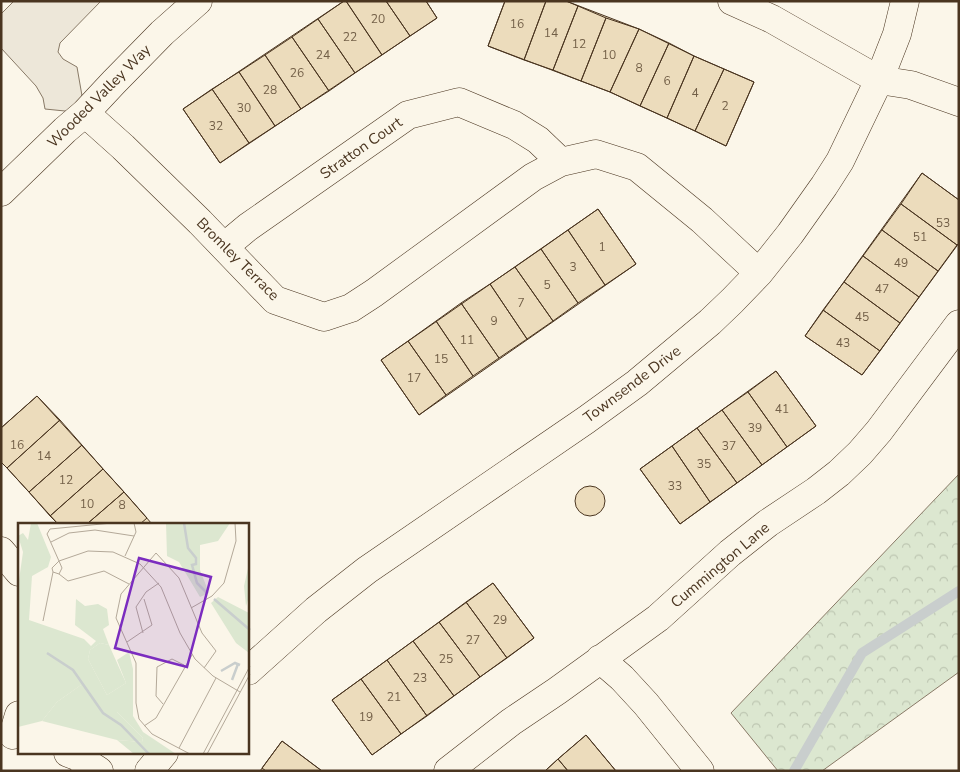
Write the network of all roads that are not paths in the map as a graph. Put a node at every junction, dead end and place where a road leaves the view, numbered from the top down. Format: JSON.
{"nodes":[{"id":1,"x":198,"y":1,"type":"edge"},
{"id":2,"x":732,"y":1,"type":"edge"},
{"id":3,"x":905,"y":1,"type":"edge"},
{"id":4,"x":879,"y":80,"type":"junction"},
{"id":5,"x":959,"y":102,"type":"edge"},
{"id":6,"x":85,"y":112,"type":"junction"},
{"id":7,"x":561,"y":162,"type":"junction"},
{"id":8,"x":1,"y":192,"type":"edge"},
{"id":9,"x":224,"y":247,"type":"junction"},
{"id":10,"x":758,"y":272,"type":"junction"},
{"id":11,"x":959,"y":324,"type":"edge"},
{"id":12,"x":1,"y":551,"type":"edge"},
{"id":13,"x":18,"y":571,"type":"edge"},
{"id":14,"x":600,"y":659,"type":"junction"},
{"id":15,"x":249,"y":670,"type":"edge"},
{"id":16,"x":71,"y":754,"type":"edge"},
{"id":17,"x":163,"y":754,"type":"edge"},
{"id":18,"x":99,"y":771,"type":"edge"},
{"id":19,"x":149,"y":771,"type":"edge"},
{"id":20,"x":448,"y":771,"type":"edge"},
{"id":21,"x":700,"y":771,"type":"edge"}],
"edges":[{"from":1,"to":6,"type":"street","name":"Wooded Valley Way"},
{"from":2,"to":4,"type":"street"},
{"from":3,"to":4,"type":"street","name":"Townsende Drive"},
{"from":4,"to":5,"type":"street"},
{"from":4,"to":10,"type":"street","name":"Townsende Drive"},
{"from":6,"to":8,"type":"street","name":"Wooded Valley Way"},
{"from":6,"to":9,"type":"street","name":"Bromley Terrace"},
{"from":7,"to":9,"type":"street","name":"Stratton Court"},
{"from":7,"to":9,"type":"street","name":"Bromley Terrace"},
{"from":7,"to":10,"type":"street"},
{"from":10,"to":15,"type":"street","name":"Townsende Drive"},
{"from":11,"to":14,"type":"street","name":"Cummington Lane"},
{"from":12,"to":13,"type":"street"},
{"from":14,"to":20,"type":"street","name":"Cummington Lane"},
{"from":14,"to":21,"type":"street"},
{"from":16,"to":18,"type":"street"},
{"from":17,"to":19,"type":"street"}]}
